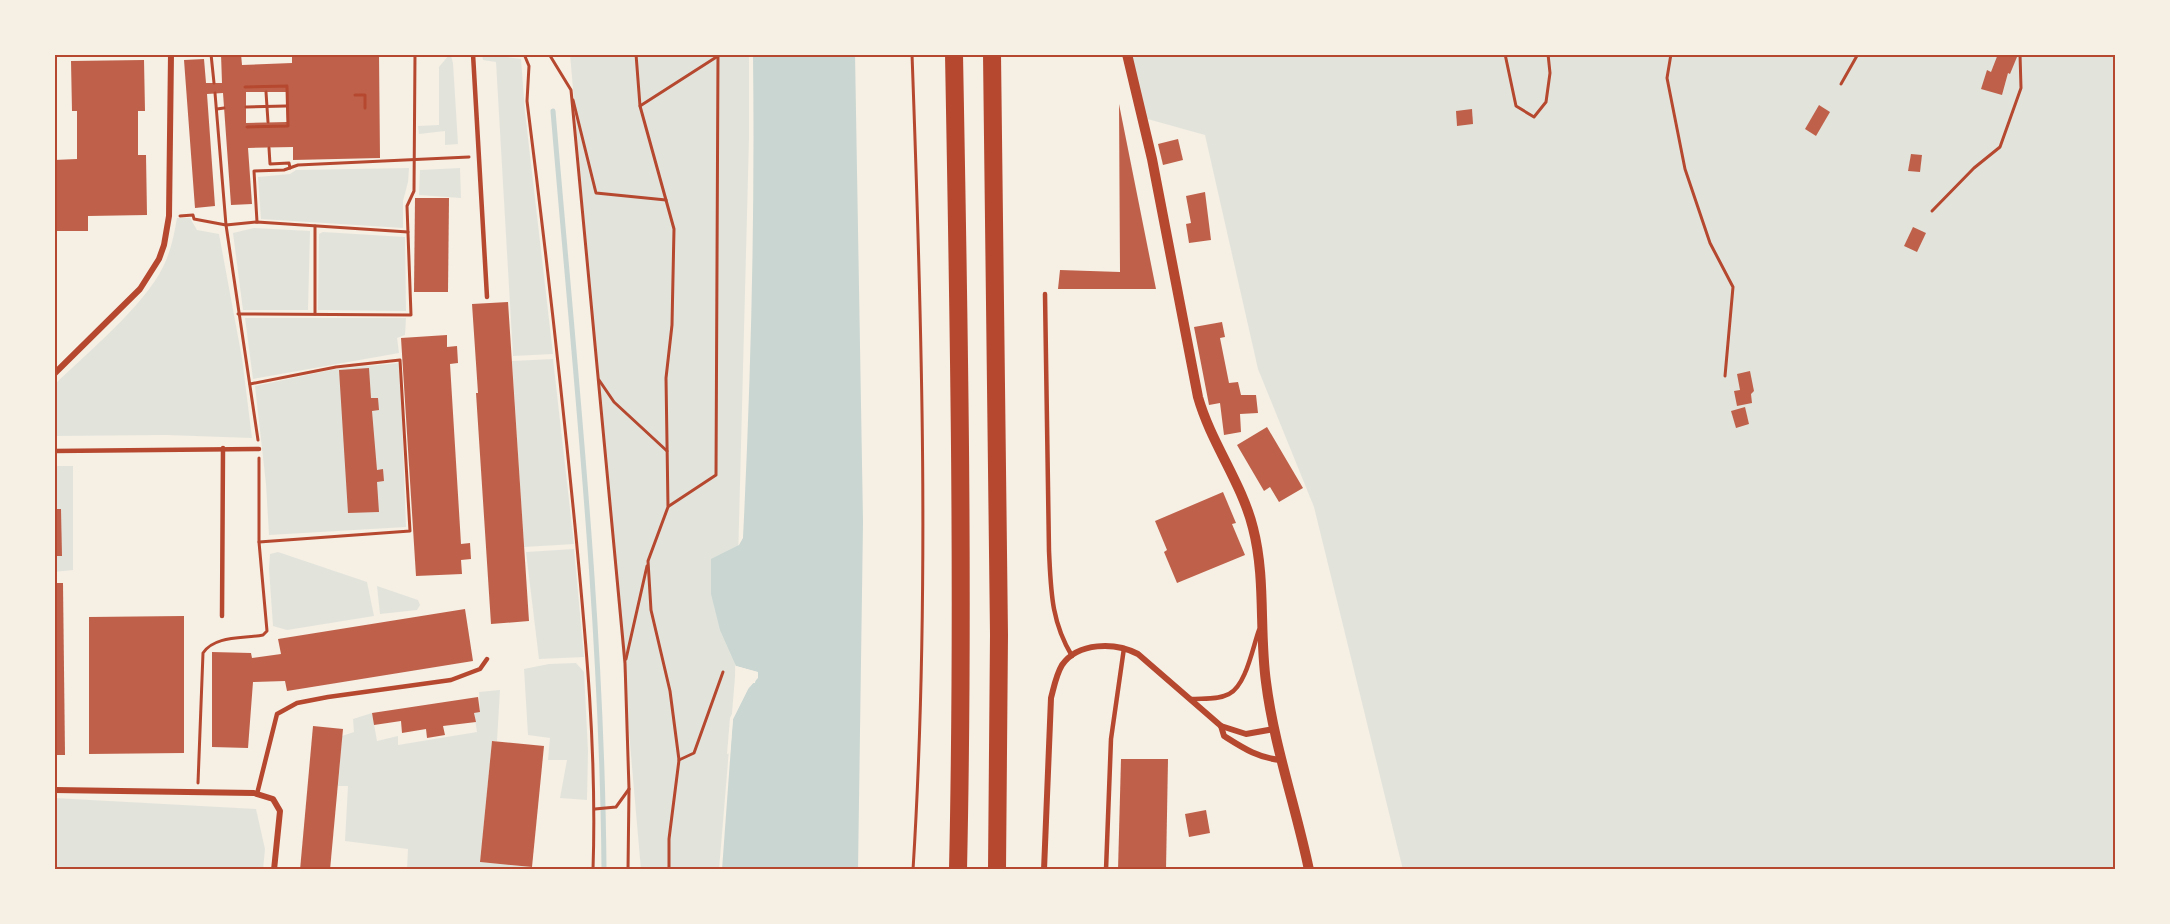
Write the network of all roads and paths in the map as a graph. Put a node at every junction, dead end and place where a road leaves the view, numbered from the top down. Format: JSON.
{"nodes":[{"id":1,"x":171,"y":54,"type":"edge"},
{"id":2,"x":211,"y":54,"type":"edge"},
{"id":3,"x":415,"y":54,"type":"edge"},
{"id":4,"x":473,"y":54,"type":"edge"},
{"id":5,"x":524,"y":54,"type":"edge"},
{"id":6,"x":549,"y":54,"type":"edge"},
{"id":7,"x":636,"y":54,"type":"edge"},
{"id":8,"x":912,"y":54,"type":"edge"},
{"id":9,"x":954,"y":54,"type":"edge"},
{"id":10,"x":992,"y":54,"type":"edge"},
{"id":11,"x":1127,"y":54,"type":"edge"},
{"id":12,"x":1505,"y":54,"type":"edge"},
{"id":13,"x":1548,"y":54,"type":"edge"},
{"id":14,"x":1671,"y":54,"type":"edge"},
{"id":15,"x":1858,"y":54,"type":"edge"},
{"id":16,"x":2020,"y":54,"type":"edge"},
{"id":17,"x":718,"y":55,"type":"edge"},
{"id":18,"x":214,"y":83,"type":"dead end"},
{"id":19,"x":1841,"y":84,"type":"dead end"},
{"id":20,"x":245,"y":87,"type":"dead end"},
{"id":21,"x":287,"y":88,"type":"junction"},
{"id":22,"x":292,"y":88,"type":"dead end"},
{"id":23,"x":571,"y":90,"type":"junction"},
{"id":24,"x":266,"y":92,"type":"dead end"},
{"id":25,"x":216,"y":93,"type":"dead end"},
{"id":26,"x":355,"y":95,"type":"dead end"},
{"id":27,"x":267,"y":106,"type":"junction"},
{"id":28,"x":286,"y":106,"type":"dead end"},
{"id":29,"x":640,"y":106,"type":"junction"},
{"id":30,"x":246,"y":107,"type":"dead end"},
{"id":31,"x":224,"y":108,"type":"dead end"},
{"id":32,"x":365,"y":108,"type":"dead end"},
{"id":33,"x":217,"y":109,"type":"junction"},
{"id":34,"x":268,"y":122,"type":"dead end"},
{"id":35,"x":247,"y":127,"type":"dead end"},
{"id":36,"x":269,"y":148,"type":"dead end"},
{"id":37,"x":480,"y":157,"type":"junction"},
{"id":38,"x":415,"y":159,"type":"junction"},
{"id":39,"x":290,"y":168,"type":"junction"},
{"id":40,"x":666,"y":200,"type":"junction"},
{"id":41,"x":1932,"y":211,"type":"dead end"},
{"id":42,"x":193,"y":215,"type":"dead end"},
{"id":43,"x":257,"y":222,"type":"junction"},
{"id":44,"x":226,"y":225,"type":"junction"},
{"id":45,"x":315,"y":226,"type":"junction"},
{"id":46,"x":408,"y":232,"type":"junction"},
{"id":47,"x":1045,"y":294,"type":"dead end"},
{"id":48,"x":487,"y":297,"type":"dead end"},
{"id":49,"x":238,"y":314,"type":"junction"},
{"id":50,"x":315,"y":314,"type":"junction"},
{"id":51,"x":54,"y":374,"type":"edge"},
{"id":52,"x":1725,"y":376,"type":"dead end"},
{"id":53,"x":598,"y":378,"type":"junction"},
{"id":54,"x":250,"y":384,"type":"junction"},
{"id":55,"x":223,"y":448,"type":"junction"},
{"id":56,"x":259,"y":449,"type":"junction"},
{"id":57,"x":54,"y":451,"type":"edge"},
{"id":58,"x":667,"y":452,"type":"junction"},
{"id":59,"x":668,"y":507,"type":"junction"},
{"id":60,"x":259,"y":542,"type":"junction"},
{"id":61,"x":648,"y":561,"type":"junction"},
{"id":62,"x":222,"y":616,"type":"dead end"},
{"id":63,"x":1262,"y":620,"type":"junction"},
{"id":64,"x":1124,"y":648,"type":"junction"},
{"id":65,"x":1072,"y":656,"type":"junction"},
{"id":66,"x":487,"y":659,"type":"dead end"},
{"id":67,"x":625,"y":663,"type":"junction"},
{"id":68,"x":723,"y":672,"type":"dead end"},
{"id":69,"x":1191,"y":699,"type":"junction"},
{"id":70,"x":1221,"y":726,"type":"junction"},
{"id":71,"x":1274,"y":729,"type":"junction"},
{"id":72,"x":679,"y":760,"type":"junction"},
{"id":73,"x":1281,"y":760,"type":"junction"},
{"id":74,"x":629,"y":789,"type":"junction"},
{"id":75,"x":54,"y":790,"type":"edge"},
{"id":76,"x":198,"y":793,"type":"junction"},
{"id":77,"x":257,"y":794,"type":"junction"},
{"id":78,"x":598,"y":809,"type":"junction"},
{"id":79,"x":274,"y":870,"type":"edge"},
{"id":80,"x":593,"y":870,"type":"edge"},
{"id":81,"x":628,"y":870,"type":"edge"},
{"id":82,"x":669,"y":870,"type":"edge"},
{"id":83,"x":913,"y":870,"type":"edge"},
{"id":84,"x":958,"y":870,"type":"edge"},
{"id":85,"x":997,"y":870,"type":"edge"},
{"id":86,"x":1044,"y":870,"type":"edge"},
{"id":87,"x":1106,"y":870,"type":"edge"},
{"id":88,"x":1309,"y":870,"type":"edge"}],
"edges":[{"from":1,"to":51,"type":"street"},
{"from":2,"to":18,"type":"path"},
{"from":3,"to":38,"type":"path"},
{"from":4,"to":37,"type":"lane"},
{"from":5,"to":78,"type":"path"},
{"from":6,"to":23,"type":"path"},
{"from":7,"to":29,"type":"path"},
{"from":8,"to":83,"type":"path"},
{"from":9,"to":84,"type":"highway"},
{"from":10,"to":85,"type":"highway"},
{"from":11,"to":63,"type":"street"},
{"from":12,"to":13,"type":"path"},
{"from":14,"to":52,"type":"path"},
{"from":15,"to":19,"type":"path"},
{"from":16,"to":41,"type":"path"},
{"from":17,"to":29,"type":"path"},
{"from":17,"to":59,"type":"path"},
{"from":20,"to":21,"type":"path"},
{"from":21,"to":22,"type":"path"},
{"from":21,"to":35,"type":"path"},
{"from":23,"to":40,"type":"path"},
{"from":23,"to":53,"type":"path"},
{"from":24,"to":27,"type":"path"},
{"from":25,"to":33,"type":"path"},
{"from":26,"to":32,"type":"path"},
{"from":27,"to":28,"type":"path"},
{"from":27,"to":30,"type":"path"},
{"from":27,"to":34,"type":"path"},
{"from":29,"to":40,"type":"path"},
{"from":31,"to":33,"type":"path"},
{"from":33,"to":44,"type":"path"},
{"from":36,"to":39,"type":"path"},
{"from":37,"to":38,"type":"path"},
{"from":37,"to":48,"type":"lane"},
{"from":38,"to":39,"type":"path"},
{"from":38,"to":46,"type":"path"},
{"from":39,"to":43,"type":"path"},
{"from":40,"to":58,"type":"path"},
{"from":42,"to":44,"type":"path"},
{"from":43,"to":44,"type":"path"},
{"from":43,"to":45,"type":"path"},
{"from":44,"to":49,"type":"path"},
{"from":45,"to":46,"type":"path"},
{"from":45,"to":50,"type":"path"},
{"from":46,"to":50,"type":"path"},
{"from":47,"to":65,"type":"lane"},
{"from":49,"to":50,"type":"path"},
{"from":49,"to":54,"type":"path"},
{"from":53,"to":58,"type":"path"},
{"from":53,"to":67,"type":"path"},
{"from":54,"to":56,"type":"path"},
{"from":54,"to":60,"type":"path"},
{"from":55,"to":56,"type":"lane"},
{"from":55,"to":57,"type":"lane"},
{"from":55,"to":62,"type":"lane"},
{"from":56,"to":60,"type":"path"},
{"from":58,"to":59,"type":"path"},
{"from":59,"to":61,"type":"path"},
{"from":60,"to":76,"type":"path"},
{"from":61,"to":67,"type":"path"},
{"from":61,"to":72,"type":"path"},
{"from":63,"to":69,"type":"lane"},
{"from":63,"to":71,"type":"street"},
{"from":64,"to":65,"type":"street"},
{"from":64,"to":69,"type":"street"},
{"from":64,"to":87,"type":"lane"},
{"from":65,"to":86,"type":"street"},
{"from":66,"to":77,"type":"lane"},
{"from":67,"to":74,"type":"path"},
{"from":68,"to":72,"type":"path"},
{"from":69,"to":70,"type":"street"},
{"from":70,"to":71,"type":"street"},
{"from":70,"to":73,"type":"street"},
{"from":71,"to":73,"type":"street"},
{"from":72,"to":82,"type":"path"},
{"from":73,"to":88,"type":"street"},
{"from":74,"to":78,"type":"path"},
{"from":74,"to":81,"type":"path"},
{"from":75,"to":76,"type":"street"},
{"from":76,"to":77,"type":"street"},
{"from":77,"to":79,"type":"street"},
{"from":78,"to":80,"type":"path"}]}
